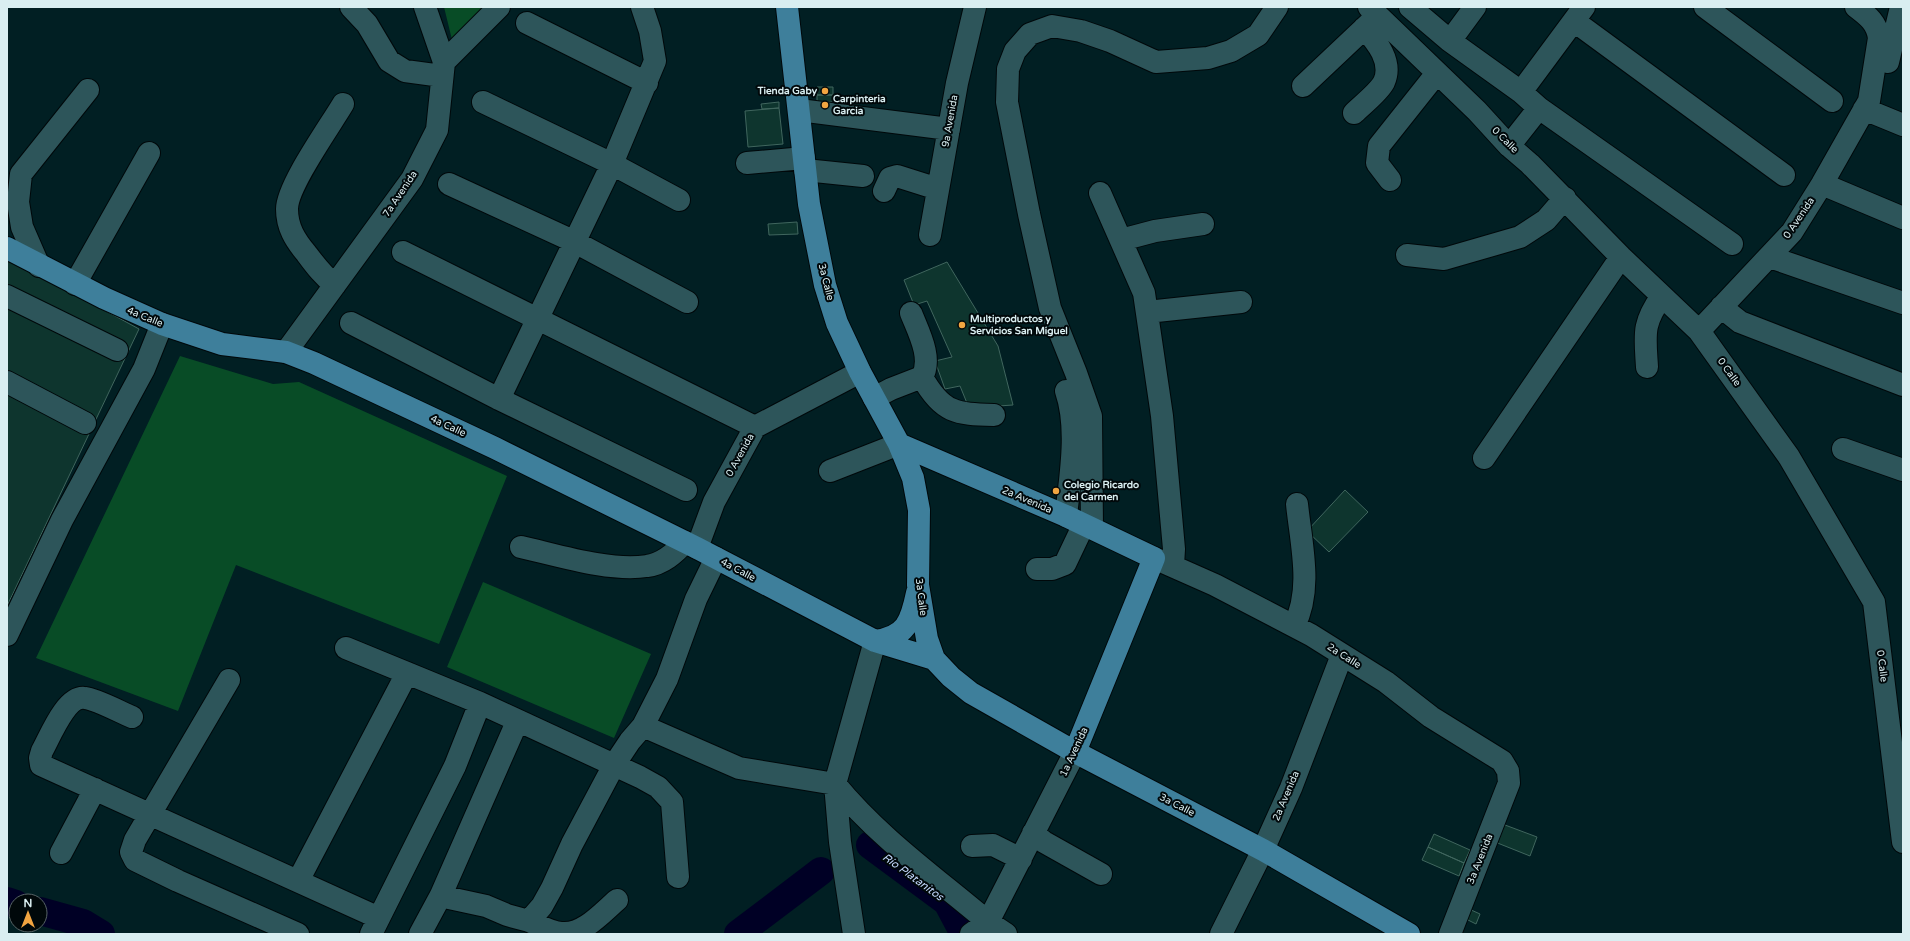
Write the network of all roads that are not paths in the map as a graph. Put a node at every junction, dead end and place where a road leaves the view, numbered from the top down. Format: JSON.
{"nodes":[{"id":1,"x":351,"y":7,"type":"edge"},
{"id":2,"x":425,"y":7,"type":"edge"},
{"id":3,"x":499,"y":7,"type":"edge"},
{"id":4,"x":642,"y":7,"type":"edge"},
{"id":5,"x":787,"y":7,"type":"edge"},
{"id":6,"x":975,"y":7,"type":"edge"},
{"id":7,"x":1277,"y":7,"type":"edge"},
{"id":8,"x":1410,"y":7,"type":"edge"},
{"id":9,"x":1475,"y":7,"type":"edge"},
{"id":10,"x":1704,"y":7,"type":"edge"},
{"id":11,"x":1856,"y":7,"type":"edge"},
{"id":12,"x":1901,"y":7,"type":"edge"},
{"id":13,"x":1579,"y":14,"type":"edge"},
{"id":14,"x":1370,"y":17,"type":"edge"},
{"id":15,"x":527,"y":23,"type":"dead end"},
{"id":16,"x":1450,"y":41,"type":"junction"},
{"id":17,"x":443,"y":69,"type":"junction"},
{"id":18,"x":1438,"y":73,"type":"junction"},
{"id":19,"x":647,"y":83,"type":"junction"},
{"id":20,"x":1303,"y":86,"type":"dead end"},
{"id":21,"x":88,"y":90,"type":"dead end"},
{"id":22,"x":1521,"y":92,"type":"junction"},
{"id":23,"x":1832,"y":101,"type":"dead end"},
{"id":24,"x":483,"y":102,"type":"dead end"},
{"id":25,"x":343,"y":104,"type":"dead end"},
{"id":26,"x":1539,"y":108,"type":"junction"},
{"id":27,"x":799,"y":110,"type":"junction"},
{"id":28,"x":1870,"y":111,"type":"junction"},
{"id":29,"x":1354,"y":113,"type":"dead end"},
{"id":30,"x":1903,"y":125,"type":"edge"},
{"id":31,"x":949,"y":129,"type":"junction"},
{"id":32,"x":1509,"y":146,"type":"junction"},
{"id":33,"x":149,"y":153,"type":"dead end"},
{"id":34,"x":747,"y":163,"type":"dead end"},
{"id":35,"x":612,"y":164,"type":"junction"},
{"id":36,"x":804,"y":164,"type":"junction"},
{"id":37,"x":1784,"y":175,"type":"dead end"},
{"id":38,"x":862,"y":176,"type":"dead end"},
{"id":39,"x":1390,"y":180,"type":"dead end"},
{"id":40,"x":449,"y":184,"type":"dead end"},
{"id":41,"x":1822,"y":184,"type":"junction"},
{"id":42,"x":938,"y":189,"type":"junction"},
{"id":43,"x":884,"y":190,"type":"dead end"},
{"id":44,"x":1100,"y":193,"type":"dead end"},
{"id":45,"x":1565,"y":198,"type":"junction"},
{"id":46,"x":679,"y":200,"type":"dead end"},
{"id":47,"x":1903,"y":218,"type":"edge"},
{"id":48,"x":1203,"y":224,"type":"dead end"},
{"id":49,"x":930,"y":235,"type":"dead end"},
{"id":50,"x":1121,"y":240,"type":"junction"},
{"id":51,"x":573,"y":241,"type":"junction"},
{"id":52,"x":1732,"y":244,"type":"dead end"},
{"id":53,"x":7,"y":248,"type":"edge"},
{"id":54,"x":403,"y":252,"type":"dead end"},
{"id":55,"x":1407,"y":255,"type":"dead end"},
{"id":56,"x":1770,"y":256,"type":"junction"},
{"id":57,"x":1622,"y":257,"type":"junction"},
{"id":58,"x":39,"y":266,"type":"junction"},
{"id":59,"x":75,"y":284,"type":"junction"},
{"id":60,"x":335,"y":285,"type":"junction"},
{"id":61,"x":7,"y":296,"type":"edge"},
{"id":62,"x":1662,"y":296,"type":"junction"},
{"id":63,"x":687,"y":302,"type":"dead end"},
{"id":64,"x":1241,"y":302,"type":"dead end"},
{"id":65,"x":1903,"y":303,"type":"edge"},
{"id":66,"x":1721,"y":307,"type":"junction"},
{"id":67,"x":1147,"y":312,"type":"junction"},
{"id":68,"x":911,"y":313,"type":"dead end"},
{"id":69,"x":539,"y":318,"type":"junction"},
{"id":70,"x":351,"y":323,"type":"dead end"},
{"id":71,"x":162,"y":324,"type":"junction"},
{"id":72,"x":1699,"y":331,"type":"junction"},
{"id":73,"x":117,"y":350,"type":"dead end"},
{"id":74,"x":286,"y":352,"type":"junction"},
{"id":75,"x":1647,"y":367,"type":"dead end"},
{"id":76,"x":860,"y":372,"type":"junction"},
{"id":77,"x":922,"y":377,"type":"junction"},
{"id":78,"x":7,"y":382,"type":"edge"},
{"id":79,"x":1903,"y":385,"type":"edge"},
{"id":80,"x":1066,"y":391,"type":"dead end"},
{"id":81,"x":874,"y":398,"type":"junction"},
{"id":82,"x":499,"y":399,"type":"junction"},
{"id":83,"x":994,"y":415,"type":"dead end"},
{"id":84,"x":84,"y":422,"type":"dead end"},
{"id":85,"x":755,"y":427,"type":"junction"},
{"id":86,"x":899,"y":444,"type":"junction"},
{"id":87,"x":1843,"y":449,"type":"dead end"},
{"id":88,"x":1484,"y":458,"type":"dead end"},
{"id":89,"x":1903,"y":470,"type":"edge"},
{"id":90,"x":830,"y":471,"type":"dead end"},
{"id":91,"x":686,"y":490,"type":"dead end"},
{"id":92,"x":1297,"y":504,"type":"dead end"},
{"id":93,"x":1081,"y":523,"type":"junction"},
{"id":94,"x":520,"y":547,"type":"dead end"},
{"id":95,"x":699,"y":549,"type":"junction"},
{"id":96,"x":1164,"y":561,"type":"junction"},
{"id":97,"x":1037,"y":569,"type":"dead end"},
{"id":98,"x":918,"y":586,"type":"junction"},
{"id":99,"x":1294,"y":626,"type":"junction"},
{"id":100,"x":7,"y":635,"type":"edge"},
{"id":101,"x":875,"y":641,"type":"junction"},
{"id":102,"x":346,"y":648,"type":"dead end"},
{"id":103,"x":1342,"y":655,"type":"junction"},
{"id":104,"x":934,"y":659,"type":"junction"},
{"id":105,"x":408,"y":673,"type":"junction"},
{"id":106,"x":229,"y":680,"type":"dead end"},
{"id":107,"x":480,"y":703,"type":"junction"},
{"id":108,"x":132,"y":717,"type":"dead end"},
{"id":109,"x":517,"y":722,"type":"junction"},
{"id":110,"x":643,"y":726,"type":"junction"},
{"id":111,"x":1075,"y":752,"type":"junction"},
{"id":112,"x":614,"y":765,"type":"junction"},
{"id":113,"x":1509,"y":783,"type":"joint"},
{"id":114,"x":835,"y":784,"type":"junction"},
{"id":115,"x":95,"y":788,"type":"junction"},
{"id":116,"x":151,"y":814,"type":"junction"},
{"id":117,"x":1033,"y":833,"type":"junction"},
{"id":118,"x":1903,"y":842,"type":"edge"},
{"id":119,"x":972,"y":846,"type":"dead end"},
{"id":120,"x":1263,"y":850,"type":"junction"},
{"id":121,"x":61,"y":852,"type":"dead end"},
{"id":122,"x":1020,"y":859,"type":"junction"},
{"id":123,"x":1101,"y":874,"type":"dead end"},
{"id":124,"x":678,"y":877,"type":"dead end"},
{"id":125,"x":298,"y":881,"type":"junction"},
{"id":126,"x":441,"y":895,"type":"junction"},
{"id":127,"x":617,"y":900,"type":"dead end"},
{"id":128,"x":529,"y":921,"type":"junction"},
{"id":129,"x":375,"y":926,"type":"edge"},
{"id":130,"x":981,"y":927,"type":"edge"},
{"id":131,"x":298,"y":934,"type":"edge"},
{"id":132,"x":420,"y":934,"type":"edge"},
{"id":133,"x":854,"y":934,"type":"edge"},
{"id":134,"x":1006,"y":934,"type":"edge"},
{"id":135,"x":1221,"y":934,"type":"edge"},
{"id":136,"x":1407,"y":934,"type":"edge"},
{"id":137,"x":1450,"y":934,"type":"edge"}],
"edges":[{"from":1,"to":17,"type":"street"},
{"from":2,"to":17,"type":"street"},
{"from":3,"to":17,"type":"street"},
{"from":4,"to":19,"type":"street"},
{"from":5,"to":27,"type":"main road","name":"3a Calle"},
{"from":6,"to":31,"type":"street","name":"9a Avenida"},
{"from":7,"to":93,"type":"street"},
{"from":8,"to":16,"type":"street"},
{"from":9,"to":16,"type":"street"},
{"from":10,"to":23,"type":"street"},
{"from":11,"to":28,"type":"street"},
{"from":12,"to":28,"type":"street"},
{"from":13,"to":22,"type":"street"},
{"from":13,"to":37,"type":"street"},
{"from":14,"to":18,"type":"street","name":"0 Calle"},
{"from":14,"to":20,"type":"street"},
{"from":14,"to":29,"type":"street"},
{"from":15,"to":19,"type":"street"},
{"from":16,"to":22,"type":"street"},
{"from":17,"to":60,"type":"street","name":"7a Avenida"},
{"from":18,"to":32,"type":"street","name":"0 Calle"},
{"from":18,"to":39,"type":"street"},
{"from":19,"to":35,"type":"street"},
{"from":21,"to":58,"type":"street"},
{"from":22,"to":26,"type":"street"},
{"from":24,"to":35,"type":"street"},
{"from":25,"to":60,"type":"street"},
{"from":26,"to":32,"type":"street"},
{"from":26,"to":52,"type":"street"},
{"from":27,"to":31,"type":"street"},
{"from":27,"to":36,"type":"main road","name":"3a Calle"},
{"from":28,"to":30,"type":"street"},
{"from":28,"to":41,"type":"street","name":"0 Avenida"},
{"from":31,"to":42,"type":"street","name":"9a Avenida"},
{"from":32,"to":45,"type":"street","name":"0 Calle"},
{"from":33,"to":59,"type":"street"},
{"from":34,"to":36,"type":"street"},
{"from":35,"to":46,"type":"street"},
{"from":35,"to":51,"type":"street"},
{"from":36,"to":38,"type":"street"},
{"from":36,"to":76,"type":"main road","name":"3a Calle"},
{"from":40,"to":51,"type":"street"},
{"from":41,"to":47,"type":"street"},
{"from":41,"to":56,"type":"street","name":"0 Avenida"},
{"from":42,"to":43,"type":"street"},
{"from":42,"to":49,"type":"street","name":"9a Avenida"},
{"from":44,"to":50,"type":"street"},
{"from":45,"to":55,"type":"street"},
{"from":45,"to":57,"type":"street","name":"0 Calle"},
{"from":48,"to":50,"type":"street"},
{"from":50,"to":67,"type":"street"},
{"from":51,"to":63,"type":"street"},
{"from":51,"to":69,"type":"street"},
{"from":53,"to":58,"type":"main road","name":"4a Calle"},
{"from":54,"to":69,"type":"street"},
{"from":56,"to":65,"type":"street"},
{"from":56,"to":66,"type":"street","name":"0 Avenida"},
{"from":57,"to":62,"type":"street","name":"0 Calle"},
{"from":57,"to":88,"type":"street"},
{"from":58,"to":59,"type":"main road","name":"4a Calle"},
{"from":59,"to":71,"type":"main road","name":"4a Calle"},
{"from":60,"to":74,"type":"street","name":"7a Avenida"},
{"from":61,"to":73,"type":"street"},
{"from":62,"to":72,"type":"street","name":"0 Calle"},
{"from":62,"to":75,"type":"street"},
{"from":64,"to":67,"type":"street"},
{"from":66,"to":72,"type":"street","name":"0 Avenida"},
{"from":66,"to":79,"type":"street"},
{"from":67,"to":96,"type":"street"},
{"from":68,"to":77,"type":"street"},
{"from":69,"to":82,"type":"street"},
{"from":69,"to":85,"type":"street"},
{"from":70,"to":82,"type":"street"},
{"from":71,"to":74,"type":"main road","name":"4a Calle"},
{"from":71,"to":100,"type":"street"},
{"from":72,"to":118,"type":"street","name":"0 Calle"},
{"from":74,"to":95,"type":"main road","name":"4a Calle"},
{"from":76,"to":81,"type":"main road","name":"3a Calle"},
{"from":76,"to":85,"type":"street","name":"0 Avenida"},
{"from":77,"to":81,"type":"street"},
{"from":77,"to":83,"type":"street"},
{"from":78,"to":84,"type":"street"},
{"from":80,"to":93,"type":"street"},
{"from":81,"to":86,"type":"main road","name":"3a Calle"},
{"from":82,"to":91,"type":"street"},
{"from":85,"to":95,"type":"street","name":"0 Avenida"},
{"from":86,"to":90,"type":"street"},
{"from":86,"to":93,"type":"main road","name":"2a Avenida"},
{"from":86,"to":98,"type":"main road","name":"3a Calle"},
{"from":87,"to":89,"type":"street"},
{"from":92,"to":99,"type":"street"},
{"from":93,"to":96,"type":"main road","name":"2a Avenida"},
{"from":93,"to":97,"type":"street"},
{"from":94,"to":95,"type":"street"},
{"from":95,"to":101,"type":"main road","name":"4a Calle"},
{"from":95,"to":110,"type":"street","name":"0 Avenida"},
{"from":96,"to":99,"type":"street","name":"2a Calle"},
{"from":96,"to":111,"type":"main road","name":"1a Avenida"},
{"from":98,"to":101,"type":"main road"},
{"from":98,"to":104,"type":"main road","name":"3a Calle"},
{"from":99,"to":103,"type":"street","name":"2a Calle"},
{"from":101,"to":104,"type":"main road","name":"4a Calle"},
{"from":101,"to":114,"type":"street"},
{"from":102,"to":105,"type":"street"},
{"from":103,"to":113,"type":"street","name":"2a Calle"},
{"from":103,"to":120,"type":"street","name":"2a Avenida"},
{"from":104,"to":111,"type":"main road","name":"3a Calle"},
{"from":105,"to":107,"type":"street"},
{"from":105,"to":125,"type":"street"},
{"from":106,"to":116,"type":"street"},
{"from":107,"to":109,"type":"street"},
{"from":107,"to":129,"type":"street"},
{"from":108,"to":115,"type":"street"},
{"from":109,"to":112,"type":"street"},
{"from":109,"to":126,"type":"street"},
{"from":110,"to":112,"type":"street","name":"0 Avenida"},
{"from":110,"to":114,"type":"street"},
{"from":111,"to":117,"type":"street","name":"1a Avenida"},
{"from":111,"to":120,"type":"main road","name":"3a Calle"},
{"from":112,"to":124,"type":"street"},
{"from":112,"to":128,"type":"street","name":"0 Avenida"},
{"from":113,"to":137,"type":"street","name":"3a Avenida"},
{"from":114,"to":130,"type":"street"},
{"from":114,"to":133,"type":"street"},
{"from":115,"to":116,"type":"street"},
{"from":115,"to":121,"type":"street"},
{"from":116,"to":125,"type":"street"},
{"from":116,"to":131,"type":"street"},
{"from":117,"to":122,"type":"street","name":"1a Avenida"},
{"from":117,"to":123,"type":"street"},
{"from":119,"to":122,"type":"street"},
{"from":120,"to":135,"type":"street","name":"2a Avenida"},
{"from":120,"to":136,"type":"main road","name":"3a Calle"},
{"from":122,"to":130,"type":"street","name":"1a Avenida"},
{"from":125,"to":129,"type":"street"},
{"from":126,"to":128,"type":"street"},
{"from":126,"to":132,"type":"street"},
{"from":127,"to":128,"type":"street"},
{"from":130,"to":134,"type":"street"}]}
